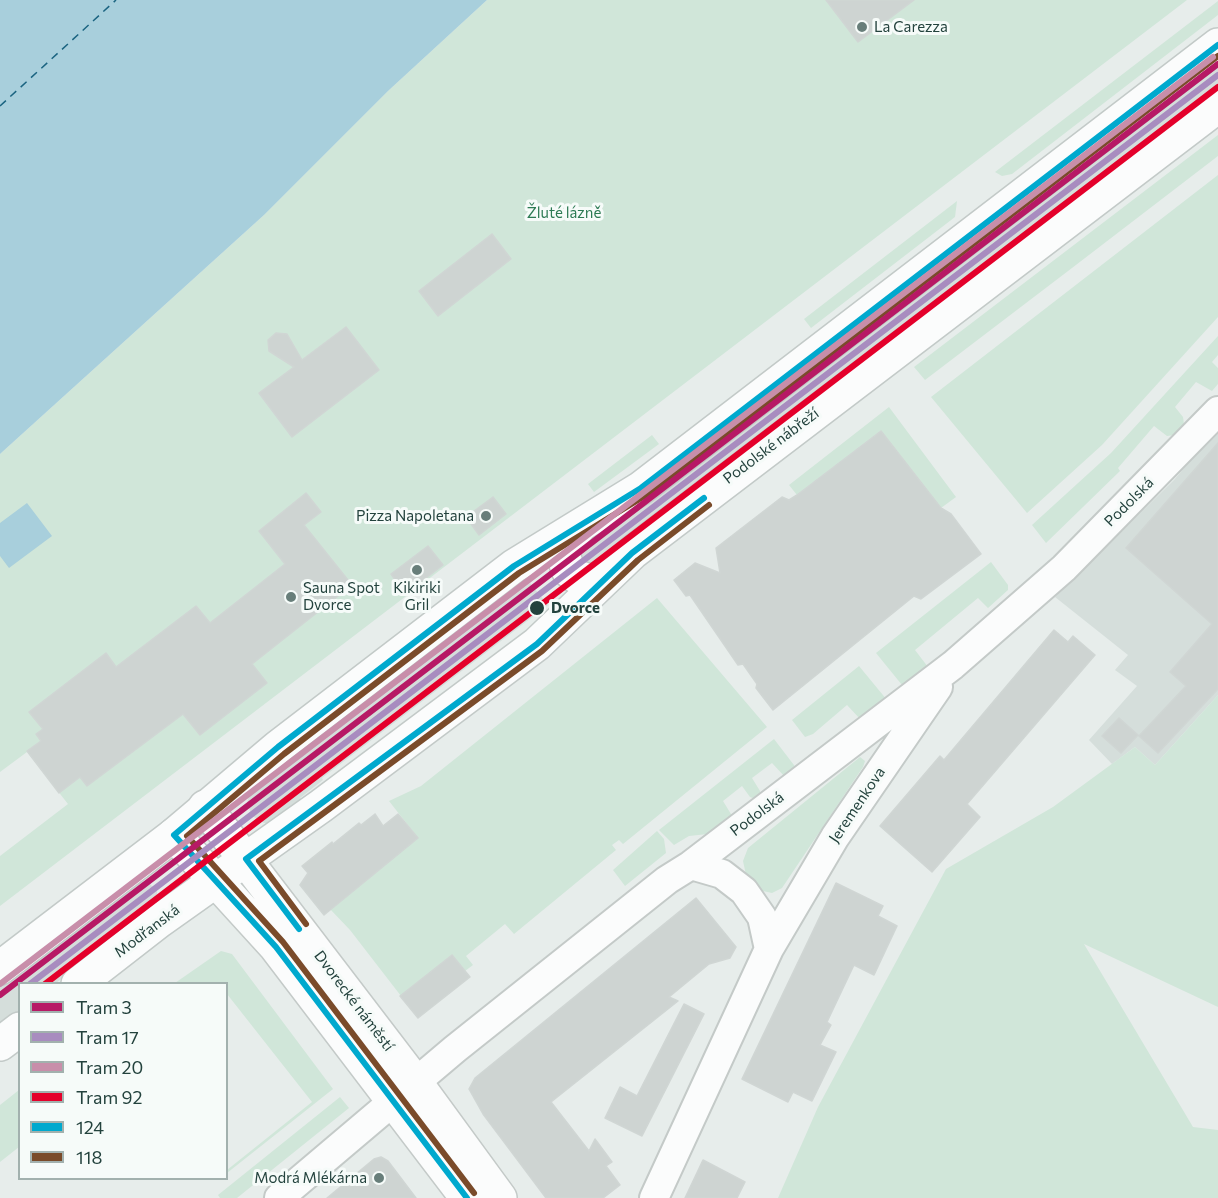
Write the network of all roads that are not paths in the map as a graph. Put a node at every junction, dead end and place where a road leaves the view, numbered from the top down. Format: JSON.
{"nodes":[{"id":1,"x":1218,"y":45,"type":"edge"},
{"id":2,"x":1218,"y":106,"type":"edge"},
{"id":3,"x":1218,"y":411,"type":"edge"},
{"id":4,"x":580,"y":526,"type":"junction"},
{"id":5,"x":614,"y":570,"type":"junction"},
{"id":6,"x":953,"y":665,"type":"junction"},
{"id":7,"x":205,"y":807,"type":"junction"},
{"id":8,"x":174,"y":835,"type":"junction"},
{"id":9,"x":246,"y":860,"type":"junction"},
{"id":10,"x":691,"y":864,"type":"junction"},
{"id":11,"x":216,"y":879,"type":"junction"},
{"id":12,"x":769,"y":949,"type":"junction"},
{"id":13,"x":0,"y":968,"type":"edge"},
{"id":14,"x":81,"y":982,"type":"edge"},
{"id":15,"x":18,"y":1030,"type":"edge"},
{"id":16,"x":0,"y":1044,"type":"edge"},
{"id":17,"x":405,"y":1092,"type":"junction"},
{"id":18,"x":279,"y":1198,"type":"edge"},
{"id":19,"x":467,"y":1198,"type":"edge"},
{"id":20,"x":500,"y":1198,"type":"edge"},
{"id":21,"x":654,"y":1198,"type":"edge"}],
"edges":[{"from":1,"to":4,"type":"main road"},
{"from":2,"to":5,"type":"main road","name":"Podolské nábřeží"},
{"from":3,"to":6,"type":"street","name":"Podolská"},
{"from":4,"to":5,"type":"main road"},
{"from":4,"to":7,"type":"main road"},
{"from":5,"to":9,"type":"main road","name":"Podolské nábřeží"},
{"from":6,"to":10,"type":"street","name":"Podolská"},
{"from":6,"to":12,"type":"street","name":"Jeremenkova"},
{"from":7,"to":8,"type":"main road"},
{"from":7,"to":9,"type":"main road","name":"Dvorecké náměstí"},
{"from":8,"to":11,"type":"main road","name":"Dvorecké náměstí"},
{"from":8,"to":13,"type":"main road"},
{"from":9,"to":11,"type":"main road","name":"Modřanská"},
{"from":9,"to":17,"type":"main road","name":"Dvorecké náměstí"},
{"from":10,"to":12,"type":"street"},
{"from":10,"to":17,"type":"street","name":"Podolská"},
{"from":11,"to":14,"type":"main road","name":"Modřanská"},
{"from":11,"to":17,"type":"main road","name":"Dvorecké náměstí"},
{"from":12,"to":21,"type":"street","name":"Jeremenkova"},
{"from":15,"to":16,"type":"main road"},
{"from":17,"to":18,"type":"street","name":"Podolská"},
{"from":17,"to":19,"type":"main road","name":"Dvorecké náměstí"},
{"from":17,"to":20,"type":"main road","name":"Dvorecké náměstí"}]}
